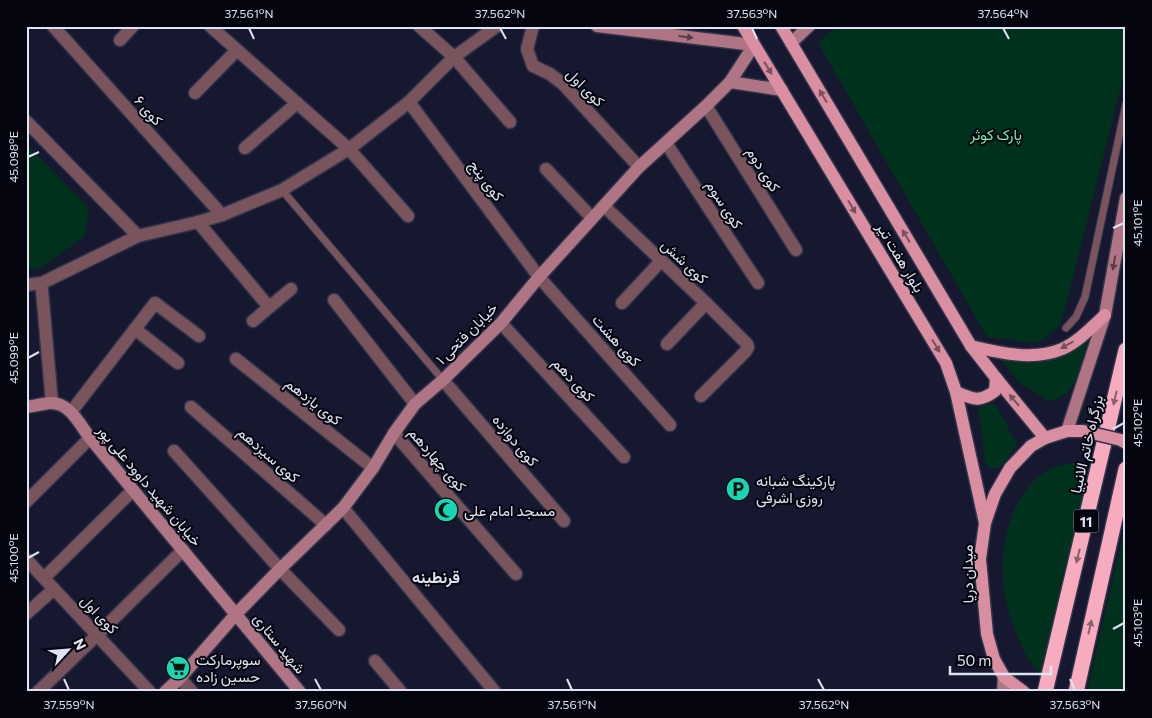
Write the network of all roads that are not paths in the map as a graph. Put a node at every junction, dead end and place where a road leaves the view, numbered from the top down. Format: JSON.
{"nodes":[{"id":1,"x":53,"y":26,"type":"edge"},
{"id":2,"x":133,"y":26,"type":"edge"},
{"id":3,"x":210,"y":26,"type":"edge"},
{"id":4,"x":419,"y":26,"type":"edge"},
{"id":5,"x":497,"y":26,"type":"edge"},
{"id":6,"x":533,"y":26,"type":"edge"},
{"id":7,"x":597,"y":26,"type":"edge"},
{"id":8,"x":664,"y":26,"type":"edge"},
{"id":9,"x":743,"y":26,"type":"edge"},
{"id":10,"x":781,"y":26,"type":"edge"},
{"id":11,"x":810,"y":26,"type":"edge"},
{"id":12,"x":637,"y":32,"type":"junction"},
{"id":13,"x":120,"y":40,"type":"dead end"},
{"id":14,"x":791,"y":43,"type":"junction"},
{"id":15,"x":754,"y":45,"type":"junction"},
{"id":16,"x":237,"y":50,"type":"junction"},
{"id":17,"x":454,"y":57,"type":"junction"},
{"id":18,"x":730,"y":82,"type":"junction"},
{"id":19,"x":782,"y":90,"type":"junction"},
{"id":20,"x":195,"y":93,"type":"dead end"},
{"id":21,"x":409,"y":102,"type":"junction"},
{"id":22,"x":297,"y":103,"type":"junction"},
{"id":23,"x":1126,"y":104,"type":"edge"},
{"id":24,"x":706,"y":106,"type":"junction"},
{"id":25,"x":26,"y":121,"type":"edge"},
{"id":26,"x":510,"y":122,"type":"dead end"},
{"id":27,"x":666,"y":143,"type":"junction"},
{"id":28,"x":246,"y":148,"type":"dead end"},
{"id":29,"x":349,"y":150,"type":"junction"},
{"id":30,"x":639,"y":167,"type":"junction"},
{"id":31,"x":546,"y":169,"type":"dead end"},
{"id":32,"x":282,"y":190,"type":"junction"},
{"id":33,"x":1126,"y":198,"type":"edge"},
{"id":34,"x":604,"y":206,"type":"junction"},
{"id":35,"x":222,"y":215,"type":"junction"},
{"id":36,"x":408,"y":216,"type":"dead end"},
{"id":37,"x":592,"y":218,"type":"junction"},
{"id":38,"x":198,"y":222,"type":"junction"},
{"id":39,"x":138,"y":236,"type":"junction"},
{"id":40,"x":796,"y":250,"type":"dead end"},
{"id":41,"x":662,"y":261,"type":"junction"},
{"id":42,"x":539,"y":277,"type":"junction"},
{"id":43,"x":758,"y":283,"type":"dead end"},
{"id":44,"x":26,"y":285,"type":"edge"},
{"id":45,"x":291,"y":289,"type":"dead end"},
{"id":46,"x":42,"y":290,"type":"dead end"},
{"id":47,"x":334,"y":300,"type":"dead end"},
{"id":48,"x":622,"y":303,"type":"dead end"},
{"id":49,"x":706,"y":303,"type":"junction"},
{"id":50,"x":269,"y":307,"type":"junction"},
{"id":51,"x":1105,"y":315,"type":"junction"},
{"id":52,"x":253,"y":321,"type":"dead end"},
{"id":53,"x":501,"y":323,"type":"junction"},
{"id":54,"x":1066,"y":328,"type":"dead end"},
{"id":55,"x":134,"y":329,"type":"junction"},
{"id":56,"x":199,"y":336,"type":"dead end"},
{"id":57,"x":667,"y":344,"type":"dead end"},
{"id":58,"x":971,"y":346,"type":"junction"},
{"id":59,"x":1126,"y":350,"type":"edge"},
{"id":60,"x":236,"y":360,"type":"dead end"},
{"id":61,"x":178,"y":363,"type":"dead end"},
{"id":62,"x":996,"y":378,"type":"junction"},
{"id":63,"x":443,"y":380,"type":"junction"},
{"id":64,"x":956,"y":392,"type":"junction"},
{"id":65,"x":701,"y":396,"type":"dead end"},
{"id":66,"x":52,"y":403,"type":"junction"},
{"id":67,"x":415,"y":404,"type":"junction"},
{"id":68,"x":26,"y":407,"type":"edge"},
{"id":69,"x":191,"y":407,"type":"dead end"},
{"id":70,"x":71,"y":412,"type":"junction"},
{"id":71,"x":670,"y":425,"type":"dead end"},
{"id":72,"x":1067,"y":431,"type":"junction"},
{"id":73,"x":394,"y":433,"type":"junction"},
{"id":74,"x":90,"y":438,"type":"junction"},
{"id":75,"x":1046,"y":438,"type":"junction"},
{"id":76,"x":1126,"y":443,"type":"edge"},
{"id":77,"x":174,"y":452,"type":"dead end"},
{"id":78,"x":624,"y":457,"type":"dead end"},
{"id":79,"x":373,"y":468,"type":"junction"},
{"id":80,"x":1126,"y":469,"type":"edge"},
{"id":81,"x":133,"y":490,"type":"junction"},
{"id":82,"x":26,"y":502,"type":"edge"},
{"id":83,"x":343,"y":508,"type":"junction"},
{"id":84,"x":564,"y":521,"type":"dead end"},
{"id":85,"x":985,"y":523,"type":"junction"},
{"id":86,"x":326,"y":525,"type":"junction"},
{"id":87,"x":183,"y":550,"type":"junction"},
{"id":88,"x":26,"y":559,"type":"edge"},
{"id":89,"x":280,"y":569,"type":"junction"},
{"id":90,"x":516,"y":574,"type":"dead end"},
{"id":91,"x":44,"y":578,"type":"junction"},
{"id":92,"x":54,"y":589,"type":"junction"},
{"id":93,"x":26,"y":614,"type":"edge"},
{"id":94,"x":236,"y":614,"type":"junction"},
{"id":95,"x":339,"y":630,"type":"dead end"},
{"id":96,"x":97,"y":635,"type":"junction"},
{"id":97,"x":375,"y":661,"type":"dead end"},
{"id":98,"x":180,"y":678,"type":"junction"},
{"id":99,"x":1003,"y":688,"type":"edge"},
{"id":100,"x":38,"y":692,"type":"edge"},
{"id":101,"x":150,"y":692,"type":"edge"},
{"id":102,"x":164,"y":692,"type":"edge"},
{"id":103,"x":192,"y":692,"type":"edge"},
{"id":104,"x":300,"y":692,"type":"edge"},
{"id":105,"x":401,"y":692,"type":"edge"},
{"id":106,"x":495,"y":692,"type":"edge"},
{"id":107,"x":1024,"y":692,"type":"edge"},
{"id":108,"x":1045,"y":692,"type":"edge"},
{"id":109,"x":1076,"y":692,"type":"edge"}],
"edges":[{"from":1,"to":35,"type":"street","name":"کوی ۶"},
{"from":2,"to":13,"type":"street"},
{"from":3,"to":16,"type":"street"},
{"from":4,"to":17,"type":"street"},
{"from":5,"to":17,"type":"street"},
{"from":6,"to":30,"type":"street","name":"کوی اول"},
{"from":7,"to":12,"type":"street"},
{"from":8,"to":12,"type":"street"},
{"from":9,"to":15,"type":"main road","name":"بلوار هفت تیر"},
{"from":10,"to":14,"type":"main road","name":"بلوار هفت تیر"},
{"from":11,"to":14,"type":"street"},
{"from":12,"to":15,"type":"street","one_way":true},
{"from":58,"to":14,"type":"main road","name":"بلوار هفت تیر","one_way":true},
{"from":15,"to":18,"type":"street","name":"خیابان فتحی ۱"},
{"from":15,"to":19,"type":"main road","name":"بلوار هفت تیر","one_way":true},
{"from":16,"to":20,"type":"street"},
{"from":16,"to":22,"type":"street"},
{"from":17,"to":21,"type":"street"},
{"from":17,"to":26,"type":"street"},
{"from":18,"to":19,"type":"street"},
{"from":18,"to":24,"type":"street","name":"خیابان فتحی ۱"},
{"from":19,"to":64,"type":"main road","name":"بلوار هفت تیر","one_way":true},
{"from":21,"to":29,"type":"street"},
{"from":21,"to":42,"type":"street","name":"کوی پنج"},
{"from":22,"to":28,"type":"street"},
{"from":22,"to":29,"type":"street"},
{"from":23,"to":54,"type":"lane"},
{"from":24,"to":27,"type":"street","name":"خیابان فتحی ۱"},
{"from":24,"to":40,"type":"street","name":"کوی دوم"},
{"from":25,"to":39,"type":"street"},
{"from":27,"to":30,"type":"street","name":"خیابان فتحی ۱"},
{"from":27,"to":43,"type":"street","name":"کوی سوم"},
{"from":29,"to":32,"type":"street"},
{"from":29,"to":36,"type":"street"},
{"from":30,"to":34,"type":"street","name":"خیابان فتحی ۱"},
{"from":31,"to":37,"type":"street"},
{"from":32,"to":35,"type":"street"},
{"from":32,"to":63,"type":"lane"},
{"from":33,"to":51,"type":"street","one_way":true},
{"from":34,"to":37,"type":"street","name":"خیابان فتحی ۱"},
{"from":34,"to":41,"type":"street","name":"کوی شش"},
{"from":35,"to":38,"type":"street"},
{"from":37,"to":42,"type":"street","name":"خیابان فتحی ۱"},
{"from":38,"to":39,"type":"street"},
{"from":38,"to":50,"type":"street"},
{"from":39,"to":44,"type":"street"},
{"from":41,"to":48,"type":"street"},
{"from":41,"to":49,"type":"street","name":"کوی شش"},
{"from":42,"to":53,"type":"street","name":"خیابان فتحی ۱"},
{"from":42,"to":71,"type":"street","name":"کوی هشت"},
{"from":45,"to":50,"type":"street"},
{"from":46,"to":66,"type":"street"},
{"from":47,"to":67,"type":"street"},
{"from":49,"to":57,"type":"street"},
{"from":49,"to":65,"type":"street","name":"کوی شش"},
{"from":50,"to":52,"type":"street"},
{"from":51,"to":58,"type":"main road","one_way":true},
{"from":51,"to":72,"type":"street"},
{"from":53,"to":63,"type":"street","name":"خیابان فتحی ۱"},
{"from":53,"to":78,"type":"street","name":"کوی دهم"},
{"from":55,"to":56,"type":"street"},
{"from":55,"to":61,"type":"street"},
{"from":55,"to":70,"type":"street"},
{"from":58,"to":62,"type":"main road","name":"بلوار هفت تیر"},
{"from":59,"to":108,"type":"highway","name":"بزرگراه خاتم الانبیا","number":"11","one_way":true},
{"from":60,"to":79,"type":"street","name":"کوی یازدهم"},
{"from":62,"to":64,"type":"main road"},
{"from":75,"to":62,"type":"main road","name":"بلوار هفت تیر","one_way":true},
{"from":63,"to":67,"type":"street","name":"خیابان فتحی ۱"},
{"from":63,"to":84,"type":"street","name":"کوی دوازده"},
{"from":64,"to":85,"type":"main road","name":"بلوار هفت تیر"},
{"from":66,"to":68,"type":"street"},
{"from":66,"to":70,"type":"street","name":"خیابان شهید داوود علی پور"},
{"from":67,"to":73,"type":"street","name":"خیابان فتحی ۱"},
{"from":69,"to":86,"type":"street","name":"کوی سیزدهم"},
{"from":70,"to":74,"type":"street","name":"خیابان شهید داوود علی پور"},
{"from":72,"to":75,"type":"main road","name":"میدان دریا"},
{"from":72,"to":76,"type":"main road","name":"میدان دریا","bridge":true},
{"from":73,"to":79,"type":"street","name":"خیابان فتحی ۱"},
{"from":73,"to":90,"type":"street","name":"کوی چهاردهم"},
{"from":74,"to":81,"type":"street","name":"خیابان شهید داوود علی پور"},
{"from":74,"to":82,"type":"street"},
{"from":75,"to":85,"type":"main road","name":"میدان دریا"},
{"from":77,"to":89,"type":"street"},
{"from":79,"to":83,"type":"street","name":"خیابان فتحی ۱"},
{"from":109,"to":80,"type":"highway","number":"11","one_way":true},
{"from":81,"to":87,"type":"street","name":"خیابان شهید داوود علی پور"},
{"from":81,"to":91,"type":"street"},
{"from":83,"to":86,"type":"street","name":"خیابان فتحی ۱"},
{"from":83,"to":106,"type":"street"},
{"from":85,"to":99,"type":"main road","name":"میدان دریا"},
{"from":86,"to":89,"type":"street","name":"خیابان فتحی ۱"},
{"from":87,"to":94,"type":"street","name":"خیابان شهید داوود علی پور"},
{"from":87,"to":96,"type":"street"},
{"from":88,"to":91,"type":"street","name":"کوی اول"},
{"from":89,"to":94,"type":"street","name":"خیابان فتحی ۱"},
{"from":89,"to":95,"type":"street"},
{"from":91,"to":92,"type":"street","name":"کوی اول"},
{"from":92,"to":93,"type":"street"},
{"from":92,"to":96,"type":"street","name":"کوی اول"},
{"from":94,"to":98,"type":"street","name":"خیابان فتحی ۱"},
{"from":94,"to":104,"type":"street","name":"شهید ستاری"},
{"from":96,"to":100,"type":"street"},
{"from":96,"to":101,"type":"street","name":"کوی اول"},
{"from":97,"to":105,"type":"street"},
{"from":98,"to":102,"type":"street","name":"خیابان فتحی ۱"},
{"from":98,"to":103,"type":"street"},
{"from":99,"to":107,"type":"main road"}]}
